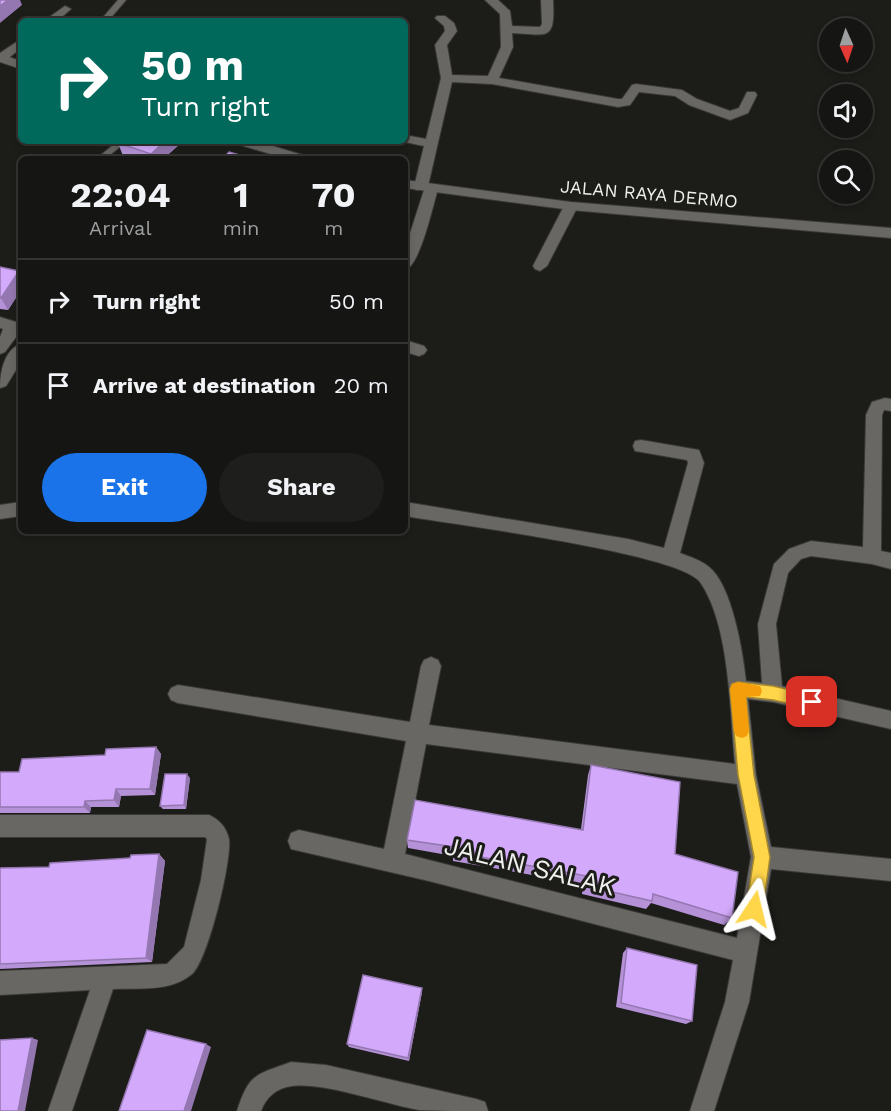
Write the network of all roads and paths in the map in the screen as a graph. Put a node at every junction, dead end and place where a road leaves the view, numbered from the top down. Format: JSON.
{"nodes":[{"id":1,"x":122,"y":0,"type":"edge"},
{"id":2,"x":491,"y":0,"type":"edge"},
{"id":3,"x":547,"y":0,"type":"edge"},
{"id":4,"x":65,"y":9,"type":"dead end"},
{"id":5,"x":54,"y":18,"type":"edge"},
{"id":6,"x":107,"y":18,"type":"edge"},
{"id":7,"x":441,"y":18,"type":"dead end"},
{"id":8,"x":508,"y":29,"type":"junction"},
{"id":9,"x":18,"y":44,"type":"edge"},
{"id":10,"x":0,"y":58,"type":"edge"},
{"id":11,"x":18,"y":64,"type":"edge"},
{"id":12,"x":447,"y":78,"type":"junction"},
{"id":13,"x":492,"y":80,"type":"junction"},
{"id":14,"x":751,"y":95,"type":"dead end"},
{"id":15,"x":408,"y":140,"type":"edge"},
{"id":16,"x":119,"y":144,"type":"edge"},
{"id":17,"x":432,"y":144,"type":"junction"},
{"id":18,"x":267,"y":145,"type":"edge"},
{"id":19,"x":104,"y":156,"type":"edge"},
{"id":20,"x":294,"y":156,"type":"edge"},
{"id":21,"x":408,"y":185,"type":"edge"},
{"id":22,"x":426,"y":188,"type":"junction"},
{"id":23,"x":571,"y":206,"type":"junction"},
{"id":24,"x":891,"y":233,"type":"edge"},
{"id":25,"x":408,"y":258,"type":"edge"},
{"id":26,"x":540,"y":266,"type":"dead end"},
{"id":27,"x":0,"y":322,"type":"edge"},
{"id":28,"x":0,"y":348,"type":"edge"},
{"id":29,"x":18,"y":355,"type":"edge"},
{"id":30,"x":0,"y":382,"type":"edge"},
{"id":31,"x":891,"y":405,"type":"edge"},
{"id":32,"x":641,"y":446,"type":"dead end"},
{"id":33,"x":18,"y":509,"type":"edge"},
{"id":34,"x":408,"y":509,"type":"edge"},
{"id":35,"x":0,"y":512,"type":"edge"},
{"id":36,"x":872,"y":556,"type":"junction"},
{"id":37,"x":669,"y":557,"type":"junction"},
{"id":38,"x":891,"y":561,"type":"edge"},
{"id":39,"x":431,"y":666,"type":"dead end"},
{"id":40,"x":755,"y":691,"type":"junction"},
{"id":41,"x":178,"y":694,"type":"dead end"},
{"id":42,"x":891,"y":720,"type":"edge"},
{"id":43,"x":418,"y":733,"type":"junction"},
{"id":44,"x":746,"y":775,"type":"junction"},
{"id":45,"x":0,"y":826,"type":"edge"},
{"id":46,"x":299,"y":841,"type":"dead end"},
{"id":47,"x":762,"y":857,"type":"junction"},
{"id":48,"x":392,"y":862,"type":"junction"},
{"id":49,"x":891,"y":870,"type":"edge"},
{"id":50,"x":746,"y":952,"type":"junction"},
{"id":51,"x":106,"y":977,"type":"junction"},
{"id":52,"x":0,"y":982,"type":"edge"},
{"id":53,"x":60,"y":1111,"type":"edge"},
{"id":54,"x":249,"y":1111,"type":"edge"},
{"id":55,"x":476,"y":1111,"type":"edge"},
{"id":56,"x":702,"y":1111,"type":"edge"}],
"edges":[{"from":1,"to":6,"type":"lane"},
{"from":2,"to":8,"type":"street"},
{"from":3,"to":8,"type":"street"},
{"from":4,"to":5,"type":"street"},
{"from":7,"to":12,"type":"street"},
{"from":8,"to":13,"type":"street"},
{"from":9,"to":10,"type":"street"},
{"from":10,"to":11,"type":"street"},
{"from":12,"to":13,"type":"street"},
{"from":12,"to":17,"type":"street"},
{"from":13,"to":14,"type":"street"},
{"from":15,"to":17,"type":"street"},
{"from":16,"to":19,"type":"lane"},
{"from":17,"to":22,"type":"street"},
{"from":18,"to":20,"type":"street"},
{"from":21,"to":22,"type":"street","name":"JALAN RAYA DERMO"},
{"from":22,"to":23,"type":"street","name":"JALAN RAYA DERMO"},
{"from":22,"to":25,"type":"street"},
{"from":23,"to":24,"type":"street","name":"JALAN RAYA DERMO"},
{"from":23,"to":26,"type":"street"},
{"from":27,"to":28,"type":"street"},
{"from":29,"to":30,"type":"street"},
{"from":31,"to":36,"type":"street"},
{"from":32,"to":37,"type":"street"},
{"from":33,"to":35,"type":"street"},
{"from":34,"to":37,"type":"street"},
{"from":36,"to":38,"type":"street"},
{"from":36,"to":40,"type":"street"},
{"from":37,"to":40,"type":"street"},
{"from":39,"to":43,"type":"street"},
{"from":40,"to":42,"type":"street"},
{"from":40,"to":44,"type":"street"},
{"from":41,"to":43,"type":"street"},
{"from":43,"to":44,"type":"street"},
{"from":43,"to":48,"type":"street"},
{"from":44,"to":47,"type":"street"},
{"from":45,"to":51,"type":"street"},
{"from":46,"to":48,"type":"street","name":"JALAN SALAK"},
{"from":47,"to":49,"type":"street"},
{"from":47,"to":50,"type":"street"},
{"from":48,"to":50,"type":"street","name":"JALAN SALAK"},
{"from":50,"to":56,"type":"street"},
{"from":51,"to":52,"type":"street"},
{"from":51,"to":53,"type":"street"},
{"from":54,"to":55,"type":"street"}]}
